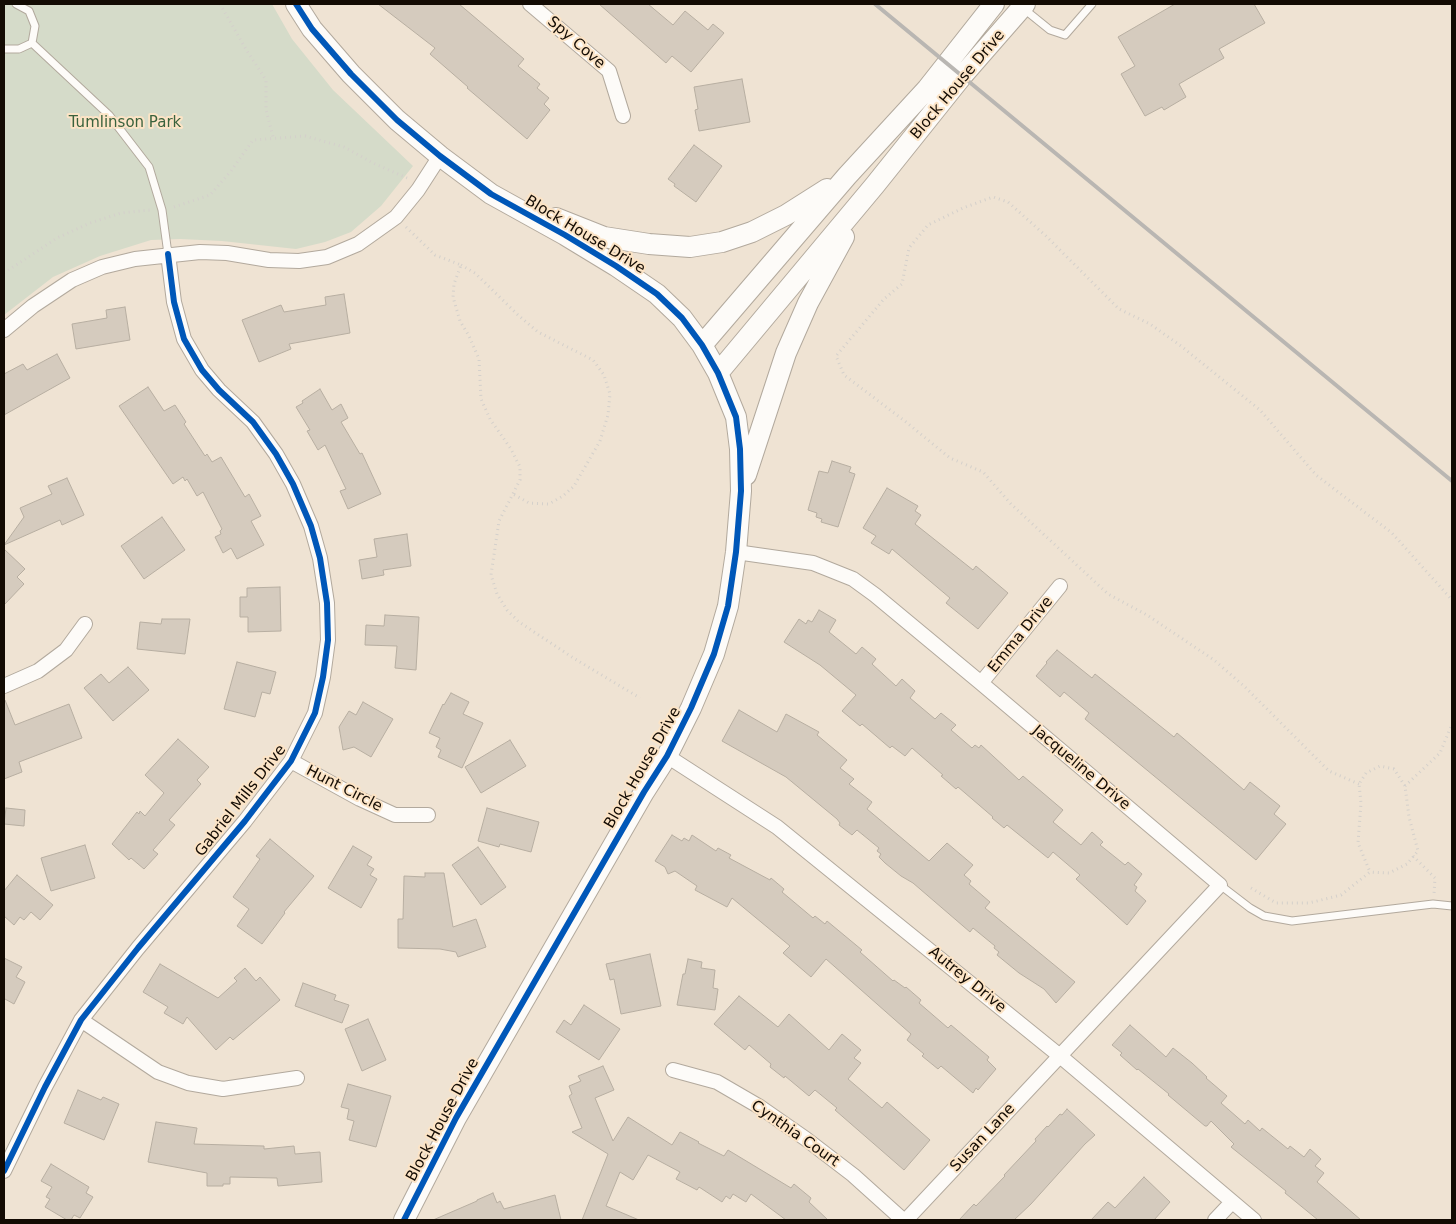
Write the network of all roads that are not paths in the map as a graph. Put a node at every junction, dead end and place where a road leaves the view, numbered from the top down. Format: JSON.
{"nodes":[{"id":1,"x":16,"y":4,"type":"edge"},
{"id":2,"x":296,"y":4,"type":"edge"},
{"id":3,"x":530,"y":4,"type":"edge"},
{"id":4,"x":994,"y":4,"type":"edge"},
{"id":5,"x":1092,"y":4,"type":"edge"},
{"id":6,"x":1022,"y":5,"type":"edge"},
{"id":7,"x":32,"y":43,"type":"junction"},
{"id":8,"x":4,"y":49,"type":"edge"},
{"id":9,"x":623,"y":116,"type":"dead end"},
{"id":10,"x":440,"y":156,"type":"junction"},
{"id":11,"x":847,"y":176,"type":"junction"},
{"id":12,"x":875,"y":185,"type":"junction"},
{"id":13,"x":491,"y":194,"type":"junction"},
{"id":14,"x":168,"y":254,"type":"junction"},
{"id":15,"x":4,"y":330,"type":"edge"},
{"id":16,"x":702,"y":345,"type":"junction"},
{"id":17,"x":718,"y":373,"type":"junction"},
{"id":18,"x":741,"y":492,"type":"junction"},
{"id":19,"x":736,"y":552,"type":"junction"},
{"id":20,"x":1060,"y":586,"type":"dead end"},
{"id":21,"x":84,"y":624,"type":"dead end"},
{"id":22,"x":981,"y":683,"type":"junction"},
{"id":23,"x":4,"y":686,"type":"edge"},
{"id":24,"x":668,"y":756,"type":"junction"},
{"id":25,"x":291,"y":761,"type":"junction"},
{"id":26,"x":428,"y":815,"type":"dead end"},
{"id":27,"x":1220,"y":885,"type":"junction"},
{"id":28,"x":1452,"y":906,"type":"edge"},
{"id":29,"x":81,"y":1020,"type":"junction"},
{"id":30,"x":1060,"y":1056,"type":"junction"},
{"id":31,"x":673,"y":1070,"type":"dead end"},
{"id":32,"x":297,"y":1078,"type":"dead end"},
{"id":33,"x":4,"y":1171,"type":"edge"},
{"id":34,"x":1232,"y":1202,"type":"junction"},
{"id":35,"x":404,"y":1220,"type":"edge"},
{"id":36,"x":905,"y":1220,"type":"edge"},
{"id":37,"x":1215,"y":1220,"type":"edge"},
{"id":38,"x":1254,"y":1220,"type":"edge"}],
"edges":[{"from":1,"to":7,"type":"lane"},
{"from":2,"to":10,"type":"street","name":"Block House Drive"},
{"from":3,"to":9,"type":"street","name":"Spy Cove"},
{"from":4,"to":11,"type":"street","name":"Block House Drive"},
{"from":5,"to":6,"type":"lane"},
{"from":6,"to":12,"type":"street","name":"Block House Drive"},
{"from":7,"to":8,"type":"lane"},
{"from":7,"to":14,"type":"lane"},
{"from":10,"to":13,"type":"street","name":"Block House Drive"},
{"from":10,"to":14,"type":"street"},
{"from":11,"to":13,"type":"street"},
{"from":11,"to":16,"type":"street","name":"Block House Drive"},
{"from":12,"to":17,"type":"street","name":"Block House Drive"},
{"from":12,"to":18,"type":"street"},
{"from":13,"to":16,"type":"street","name":"Block House Drive"},
{"from":14,"to":15,"type":"street"},
{"from":14,"to":25,"type":"street","name":"Gabriel Mills Drive"},
{"from":16,"to":17,"type":"street","name":"Block House Drive"},
{"from":17,"to":18,"type":"street","name":"Block House Drive"},
{"from":18,"to":19,"type":"street","name":"Block House Drive"},
{"from":19,"to":22,"type":"street","name":"Jacqueline Drive"},
{"from":19,"to":24,"type":"street","name":"Block House Drive"},
{"from":20,"to":22,"type":"street","name":"Emma Drive"},
{"from":21,"to":23,"type":"street"},
{"from":22,"to":27,"type":"street","name":"Jacqueline Drive"},
{"from":24,"to":30,"type":"street","name":"Autrey Drive"},
{"from":24,"to":35,"type":"street","name":"Block House Drive"},
{"from":25,"to":26,"type":"street","name":"Hunt Circle"},
{"from":25,"to":29,"type":"street","name":"Gabriel Mills Drive"},
{"from":27,"to":28,"type":"lane"},
{"from":27,"to":30,"type":"street"},
{"from":29,"to":32,"type":"street"},
{"from":29,"to":33,"type":"street","name":"Gabriel Mills Drive"},
{"from":30,"to":34,"type":"street","name":"Autrey Drive"},
{"from":30,"to":36,"type":"street","name":"Susan Lane"},
{"from":31,"to":36,"type":"street","name":"Cynthia Court"},
{"from":34,"to":37,"type":"street"},
{"from":34,"to":38,"type":"street","name":"Autrey Drive"}]}
